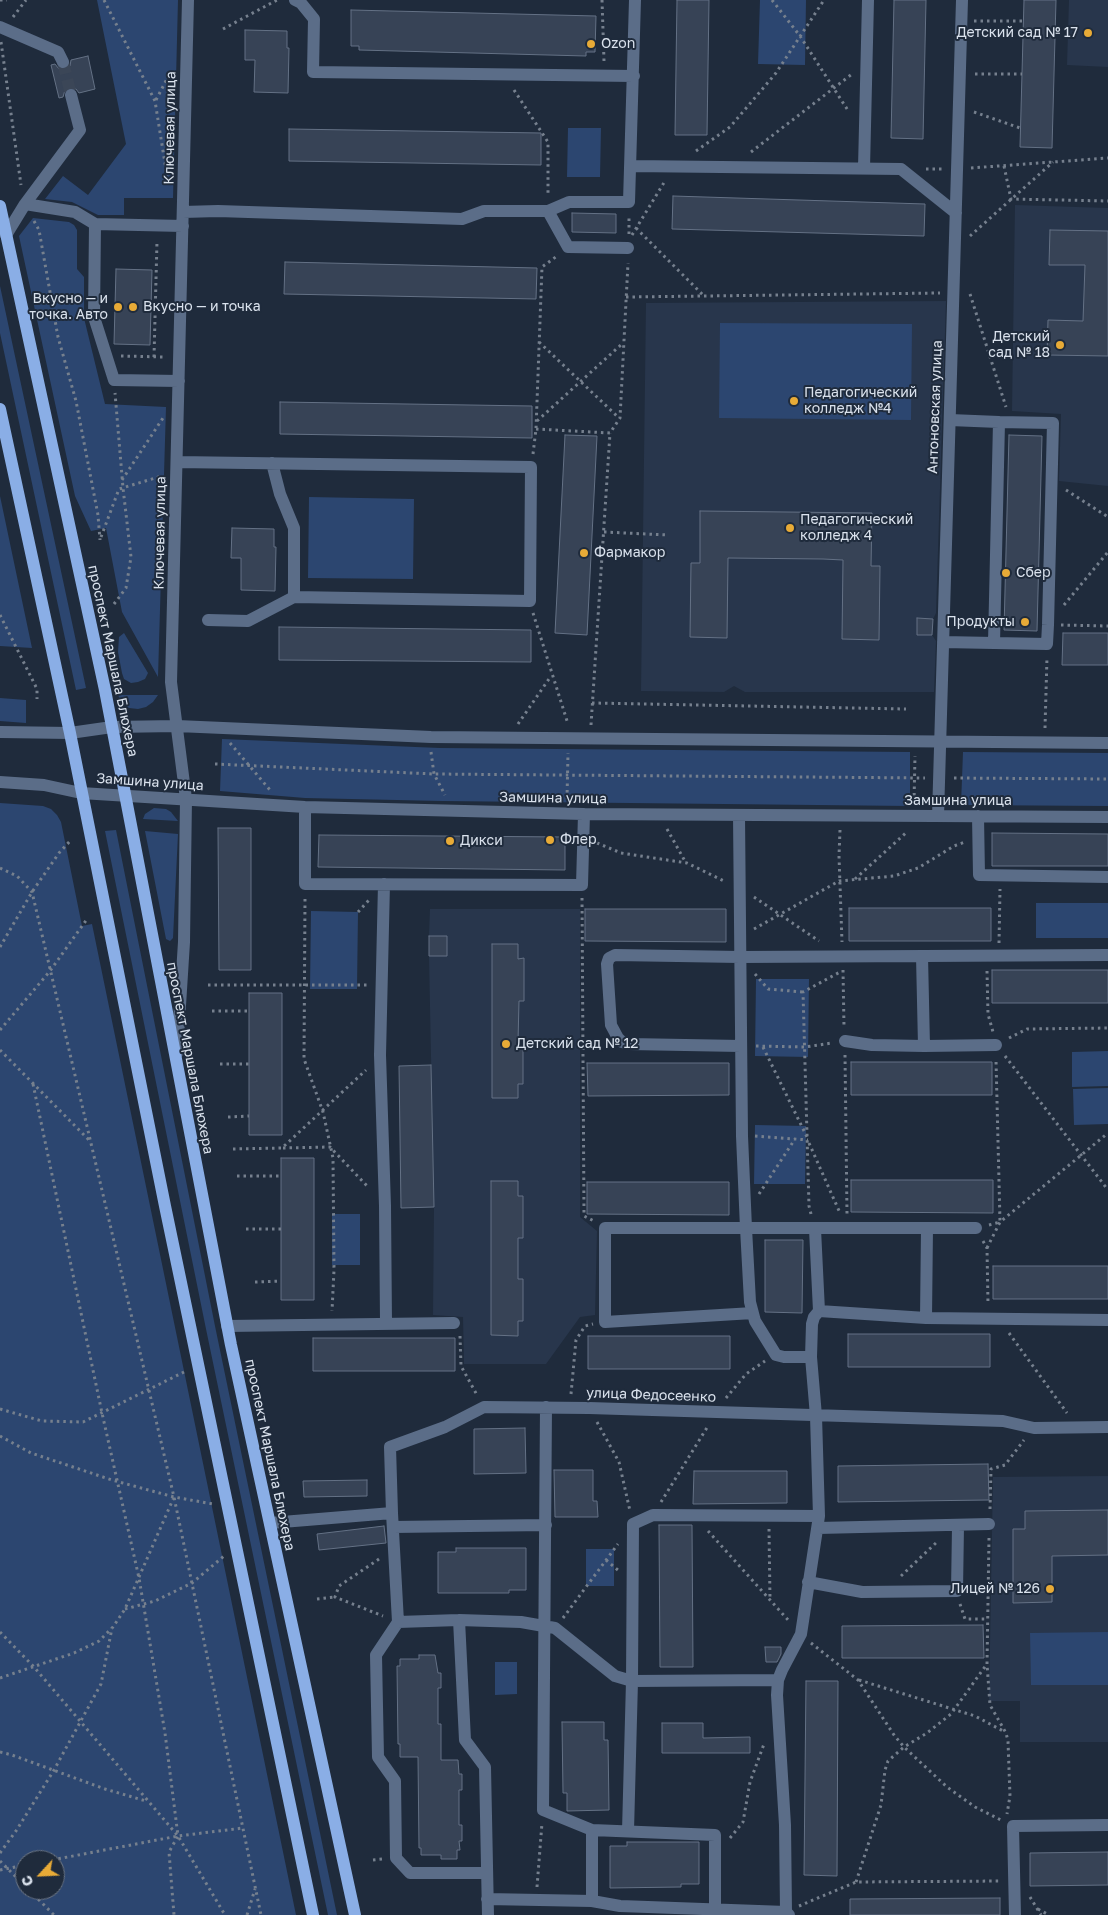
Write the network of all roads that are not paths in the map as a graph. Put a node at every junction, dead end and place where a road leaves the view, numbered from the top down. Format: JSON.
{"nodes":[{"id":1,"x":188,"y":0,"type":"edge"},
{"id":2,"x":635,"y":0,"type":"edge"},
{"id":3,"x":868,"y":0,"type":"edge"},
{"id":4,"x":962,"y":0,"type":"edge"},
{"id":5,"x":300,"y":1,"type":"edge"},
{"id":6,"x":2,"y":28,"type":"edge"},
{"id":7,"x":63,"y":62,"type":"tunnel mouth"},
{"id":8,"x":634,"y":76,"type":"junction"},
{"id":9,"x":71,"y":95,"type":"tunnel mouth"},
{"id":10,"x":631,"y":166,"type":"junction"},
{"id":11,"x":864,"y":168,"type":"junction"},
{"id":12,"x":25,"y":204,"type":"junction"},
{"id":13,"x":0,"y":206,"type":"edge"},
{"id":14,"x":548,"y":211,"type":"junction"},
{"id":15,"x":183,"y":212,"type":"junction"},
{"id":16,"x":956,"y":213,"type":"junction"},
{"id":17,"x":95,"y":224,"type":"junction"},
{"id":18,"x":182,"y":226,"type":"junction"},
{"id":19,"x":6,"y":234,"type":"junction"},
{"id":20,"x":628,"y":248,"type":"road end"},
{"id":21,"x":179,"y":381,"type":"junction"},
{"id":22,"x":0,"y":409,"type":"edge"},
{"id":23,"x":950,"y":420,"type":"junction"},
{"id":24,"x":1005,"y":422,"type":"junction"},
{"id":25,"x":272,"y":463,"type":"junction"},
{"id":26,"x":177,"y":467,"type":"junction"},
{"id":27,"x":294,"y":597,"type":"junction"},
{"id":28,"x":208,"y":620,"type":"dead end"},
{"id":29,"x":943,"y":642,"type":"junction"},
{"id":30,"x":994,"y":643,"type":"junction"},
{"id":31,"x":177,"y":726,"type":"junction"},
{"id":32,"x":112,"y":727,"type":"junction"},
{"id":33,"x":0,"y":732,"type":"edge"},
{"id":34,"x":70,"y":733,"type":"junction"},
{"id":35,"x":940,"y":742,"type":"junction"},
{"id":36,"x":1108,"y":742,"type":"edge"},
{"id":37,"x":0,"y":782,"type":"edge"},
{"id":38,"x":81,"y":793,"type":"junction"},
{"id":39,"x":125,"y":794,"type":"junction"},
{"id":40,"x":186,"y":799,"type":"junction"},
{"id":41,"x":304,"y":807,"type":"junction"},
{"id":42,"x":584,"y":814,"type":"junction"},
{"id":43,"x":739,"y":815,"type":"junction"},
{"id":44,"x":938,"y":816,"type":"junction"},
{"id":45,"x":978,"y":816,"type":"junction"},
{"id":46,"x":1108,"y":817,"type":"edge"},
{"id":47,"x":1108,"y":877,"type":"edge"},
{"id":48,"x":384,"y":884,"type":"junction"},
{"id":49,"x":1108,"y":955,"type":"edge"},
{"id":50,"x":922,"y":956,"type":"junction"},
{"id":51,"x":740,"y":957,"type":"junction"},
{"id":52,"x":845,"y":1041,"type":"road end"},
{"id":53,"x":996,"y":1044,"type":"road end"},
{"id":54,"x":741,"y":1046,"type":"junction"},
{"id":55,"x":924,"y":1046,"type":"junction"},
{"id":56,"x":176,"y":1066,"type":"junction"},
{"id":57,"x":746,"y":1222,"type":"junction"},
{"id":58,"x":927,"y":1228,"type":"junction"},
{"id":59,"x":976,"y":1228,"type":"road end"},
{"id":60,"x":816,"y":1229,"type":"junction"},
{"id":61,"x":819,"y":1312,"type":"junction"},
{"id":62,"x":753,"y":1314,"type":"junction"},
{"id":63,"x":926,"y":1318,"type":"junction"},
{"id":64,"x":1108,"y":1320,"type":"edge"},
{"id":65,"x":386,"y":1323,"type":"junction"},
{"id":66,"x":454,"y":1323,"type":"road end"},
{"id":67,"x":227,"y":1326,"type":"junction"},
{"id":68,"x":811,"y":1357,"type":"junction"},
{"id":69,"x":546,"y":1407,"type":"junction"},
{"id":70,"x":816,"y":1416,"type":"junction"},
{"id":71,"x":1108,"y":1427,"type":"edge"},
{"id":72,"x":392,"y":1513,"type":"junction"},
{"id":73,"x":819,"y":1522,"type":"junction"},
{"id":74,"x":270,"y":1523,"type":"junction"},
{"id":75,"x":989,"y":1524,"type":"road end"},
{"id":76,"x":546,"y":1525,"type":"junction"},
{"id":77,"x":958,"y":1526,"type":"junction"},
{"id":78,"x":393,"y":1527,"type":"junction"},
{"id":79,"x":808,"y":1582,"type":"junction"},
{"id":80,"x":459,"y":1620,"type":"junction"},
{"id":81,"x":398,"y":1622,"type":"junction"},
{"id":82,"x":549,"y":1627,"type":"junction"},
{"id":83,"x":778,"y":1680,"type":"junction"},
{"id":84,"x":632,"y":1681,"type":"junction"},
{"id":85,"x":1108,"y":1825,"type":"edge"},
{"id":86,"x":592,"y":1830,"type":"junction"},
{"id":87,"x":628,"y":1831,"type":"junction"},
{"id":88,"x":486,"y":1873,"type":"junction"},
{"id":89,"x":487,"y":1899,"type":"junction"},
{"id":90,"x":592,"y":1901,"type":"junction"},
{"id":91,"x":715,"y":1910,"type":"junction"},
{"id":92,"x":620,"y":1911,"type":"edge"},
{"id":93,"x":689,"y":1912,"type":"edge"},
{"id":94,"x":787,"y":1913,"type":"edge"},
{"id":95,"x":314,"y":1915,"type":"edge"},
{"id":96,"x":355,"y":1915,"type":"edge"},
{"id":97,"x":488,"y":1915,"type":"edge"},
{"id":98,"x":1015,"y":1915,"type":"edge"}],
"edges":[{"from":1,"to":15,"type":"street","name":"Ключевая улица"},
{"from":2,"to":8,"type":"street"},
{"from":3,"to":11,"type":"street"},
{"from":4,"to":16,"type":"street","name":"Антоновская улица"},
{"from":5,"to":8,"type":"street"},
{"from":6,"to":7,"type":"street"},
{"from":8,"to":10,"type":"street"},
{"from":9,"to":12,"type":"street"},
{"from":10,"to":11,"type":"street"},
{"from":10,"to":14,"type":"street"},
{"from":11,"to":16,"type":"street"},
{"from":12,"to":17,"type":"street"},
{"from":12,"to":19,"type":"street"},
{"from":13,"to":19,"type":"main road","name":"проспект Маршала Блюхера"},
{"from":14,"to":15,"type":"street"},
{"from":14,"to":20,"type":"street"},
{"from":15,"to":18,"type":"street","name":"Ключевая улица"},
{"from":16,"to":23,"type":"street","name":"Антоновская улица"},
{"from":17,"to":18,"type":"street"},
{"from":17,"to":21,"type":"street"},
{"from":18,"to":21,"type":"street","name":"Ключевая улица"},
{"from":19,"to":32,"type":"main road","name":"проспект Маршала Блюхера"},
{"from":21,"to":26,"type":"street","name":"Ключевая улица"},
{"from":22,"to":34,"type":"main road"},
{"from":23,"to":24,"type":"street"},
{"from":23,"to":29,"type":"street","name":"Антоновская улица"},
{"from":24,"to":30,"type":"street"},
{"from":24,"to":30,"type":"street"},
{"from":25,"to":26,"type":"street"},
{"from":25,"to":27,"type":"street"},
{"from":25,"to":27,"type":"street"},
{"from":26,"to":31,"type":"street","name":"Ключевая улица"},
{"from":27,"to":28,"type":"street"},
{"from":29,"to":30,"type":"street"},
{"from":29,"to":35,"type":"street","name":"Антоновская улица"},
{"from":31,"to":32,"type":"street"},
{"from":31,"to":35,"type":"street"},
{"from":31,"to":40,"type":"street","name":"Ключевая улица"},
{"from":32,"to":34,"type":"street"},
{"from":32,"to":39,"type":"main road","name":"проспект Маршала Блюхера"},
{"from":33,"to":34,"type":"street"},
{"from":34,"to":38,"type":"main road"},
{"from":35,"to":36,"type":"street"},
{"from":35,"to":44,"type":"street","name":"Антоновская улица"},
{"from":37,"to":38,"type":"street","name":"Замшина улица"},
{"from":38,"to":39,"type":"street","name":"Замшина улица"},
{"from":38,"to":95,"type":"main road"},
{"from":39,"to":40,"type":"street","name":"Замшина улица"},
{"from":39,"to":56,"type":"main road","name":"проспект Маршала Блюхера"},
{"from":40,"to":41,"type":"street","name":"Замшина улица"},
{"from":40,"to":56,"type":"street","name":"Ключевая улица"},
{"from":41,"to":42,"type":"street","name":"Замшина улица"},
{"from":41,"to":48,"type":"street"},
{"from":42,"to":43,"type":"street","name":"Замшина улица"},
{"from":42,"to":48,"type":"street"},
{"from":43,"to":44,"type":"street","name":"Замшина улица"},
{"from":43,"to":51,"type":"street"},
{"from":44,"to":45,"type":"street","name":"Замшина улица"},
{"from":45,"to":46,"type":"street","name":"Замшина улица"},
{"from":45,"to":47,"type":"street"},
{"from":48,"to":65,"type":"street"},
{"from":49,"to":50,"type":"street"},
{"from":50,"to":51,"type":"street"},
{"from":50,"to":55,"type":"street"},
{"from":51,"to":54,"type":"street"},
{"from":51,"to":54,"type":"street"},
{"from":52,"to":55,"type":"street"},
{"from":53,"to":55,"type":"street"},
{"from":54,"to":57,"type":"street"},
{"from":56,"to":67,"type":"main road","name":"проспект Маршала Блюхера"},
{"from":57,"to":60,"type":"street"},
{"from":57,"to":62,"type":"street"},
{"from":57,"to":62,"type":"street"},
{"from":58,"to":59,"type":"street"},
{"from":58,"to":60,"type":"street"},
{"from":58,"to":63,"type":"street"},
{"from":60,"to":61,"type":"street"},
{"from":61,"to":63,"type":"street"},
{"from":61,"to":68,"type":"street"},
{"from":62,"to":68,"type":"street"},
{"from":63,"to":64,"type":"street"},
{"from":65,"to":66,"type":"street"},
{"from":65,"to":67,"type":"street"},
{"from":67,"to":74,"type":"main road","name":"проспект Маршала Блюхера"},
{"from":68,"to":70,"type":"street"},
{"from":69,"to":70,"type":"street","name":"улица Федосеенко"},
{"from":69,"to":72,"type":"street","name":"улица Федосеенко"},
{"from":69,"to":76,"type":"street"},
{"from":70,"to":71,"type":"street","name":"улица Федосеенко"},
{"from":70,"to":73,"type":"street"},
{"from":72,"to":74,"type":"street"},
{"from":72,"to":78,"type":"street"},
{"from":73,"to":77,"type":"street"},
{"from":73,"to":79,"type":"street"},
{"from":73,"to":84,"type":"street"},
{"from":74,"to":96,"type":"main road","name":"проспект Маршала Блюхера"},
{"from":75,"to":77,"type":"street"},
{"from":76,"to":78,"type":"street"},
{"from":76,"to":82,"type":"street"},
{"from":77,"to":79,"type":"street"},
{"from":78,"to":81,"type":"street"},
{"from":79,"to":83,"type":"street"},
{"from":80,"to":81,"type":"street"},
{"from":80,"to":82,"type":"street"},
{"from":80,"to":88,"type":"street"},
{"from":81,"to":88,"type":"street"},
{"from":82,"to":84,"type":"street"},
{"from":82,"to":86,"type":"street"},
{"from":83,"to":84,"type":"street"},
{"from":83,"to":94,"type":"street"},
{"from":84,"to":87,"type":"street"},
{"from":85,"to":98,"type":"street"},
{"from":86,"to":87,"type":"street"},
{"from":86,"to":90,"type":"street"},
{"from":87,"to":91,"type":"street"},
{"from":88,"to":89,"type":"street"},
{"from":89,"to":90,"type":"street"},
{"from":89,"to":97,"type":"street"},
{"from":90,"to":92,"type":"street"},
{"from":91,"to":93,"type":"street"},
{"from":91,"to":94,"type":"street"},
{"from":92,"to":93,"type":"street"}]}
